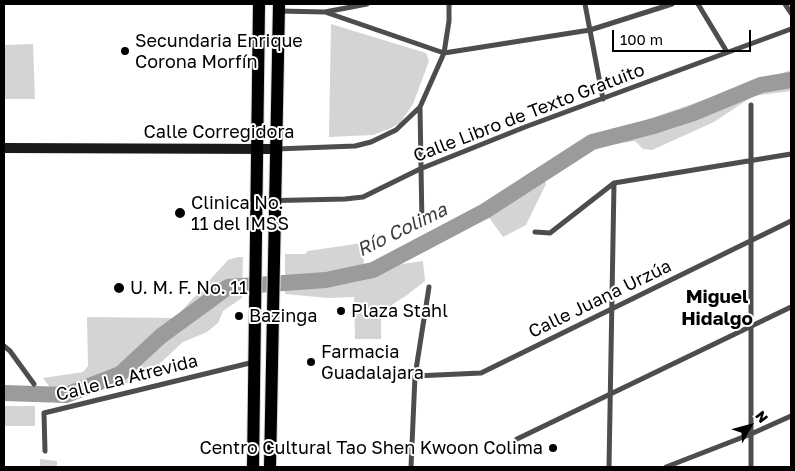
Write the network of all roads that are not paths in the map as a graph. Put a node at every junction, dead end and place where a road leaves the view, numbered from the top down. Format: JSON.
{"nodes":[{"id":1,"x":259,"y":4,"type":"edge"},
{"id":2,"x":367,"y":4,"type":"edge"},
{"id":3,"x":449,"y":4,"type":"edge"},
{"id":4,"x":584,"y":4,"type":"edge"},
{"id":5,"x":672,"y":4,"type":"edge"},
{"id":6,"x":698,"y":4,"type":"edge"},
{"id":7,"x":785,"y":4,"type":"edge"},
{"id":8,"x":279,"y":8,"type":"edge"},
{"id":9,"x":325,"y":12,"type":"junction"},
{"id":10,"x":791,"y":13,"type":"edge"},
{"id":11,"x":791,"y":29,"type":"edge"},
{"id":12,"x":590,"y":30,"type":"junction"},
{"id":13,"x":727,"y":52,"type":"junction"},
{"id":14,"x":444,"y":53,"type":"junction"},
{"id":15,"x":603,"y":99,"type":"junction"},
{"id":16,"x":751,"y":105,"type":"dead end"},
{"id":17,"x":420,"y":106,"type":"junction"},
{"id":18,"x":4,"y":148,"type":"edge"},
{"id":19,"x":275,"y":149,"type":"junction"},
{"id":20,"x":258,"y":150,"type":"junction"},
{"id":21,"x":791,"y":154,"type":"edge"},
{"id":22,"x":751,"y":161,"type":"junction"},
{"id":23,"x":420,"y":169,"type":"junction"},
{"id":24,"x":614,"y":183,"type":"junction"},
{"id":25,"x":256,"y":201,"type":"junction"},
{"id":26,"x":274,"y":202,"type":"junction"},
{"id":27,"x":791,"y":221,"type":"edge"},
{"id":28,"x":422,"y":225,"type":"dead end"},
{"id":29,"x":535,"y":232,"type":"dead end"},
{"id":30,"x":752,"y":240,"type":"junction"},
{"id":31,"x":429,"y":287,"type":"dead end"},
{"id":32,"x":791,"y":307,"type":"edge"},
{"id":33,"x":612,"y":308,"type":"junction"},
{"id":34,"x":752,"y":326,"type":"junction"},
{"id":35,"x":4,"y":346,"type":"edge"},
{"id":36,"x":254,"y":362,"type":"junction"},
{"id":37,"x":415,"y":376,"type":"junction"},
{"id":38,"x":34,"y":384,"type":"dead end"},
{"id":39,"x":610,"y":394,"type":"junction"},
{"id":40,"x":791,"y":416,"type":"edge"},
{"id":41,"x":751,"y":434,"type":"junction"},
{"id":42,"x":517,"y":439,"type":"dead end"},
{"id":43,"x":45,"y":451,"type":"dead end"},
{"id":44,"x":253,"y":467,"type":"edge"},
{"id":45,"x":270,"y":467,"type":"edge"},
{"id":46,"x":412,"y":467,"type":"edge"},
{"id":47,"x":609,"y":467,"type":"edge"},
{"id":48,"x":666,"y":467,"type":"edge"},
{"id":49,"x":751,"y":467,"type":"edge"}],
"edges":[{"from":1,"to":20,"type":"main road"},
{"from":2,"to":9,"type":"street"},
{"from":3,"to":14,"type":"street"},
{"from":4,"to":12,"type":"street"},
{"from":5,"to":12,"type":"street"},
{"from":6,"to":13,"type":"street"},
{"from":7,"to":10,"type":"street"},
{"from":8,"to":9,"type":"street"},
{"from":8,"to":19,"type":"main road"},
{"from":9,"to":14,"type":"street"},
{"from":11,"to":13,"type":"street","name":"Calle Libro de Texto Gratuito"},
{"from":12,"to":14,"type":"street"},
{"from":12,"to":15,"type":"street"},
{"from":13,"to":15,"type":"street","name":"Calle Libro de Texto Gratuito"},
{"from":14,"to":17,"type":"street"},
{"from":15,"to":23,"type":"street","name":"Calle Libro de Texto Gratuito"},
{"from":16,"to":22,"type":"street"},
{"from":17,"to":19,"type":"street","name":"Calle Corregidora"},
{"from":17,"to":23,"type":"street"},
{"from":18,"to":20,"type":"street","name":"Calle Corregidora"},
{"from":19,"to":20,"type":"street","name":"Calle Corregidora"},
{"from":19,"to":26,"type":"main road"},
{"from":20,"to":25,"type":"main road"},
{"from":21,"to":22,"type":"street"},
{"from":22,"to":24,"type":"street"},
{"from":22,"to":30,"type":"street"},
{"from":23,"to":26,"type":"street","name":"Calle Libro de Texto Gratuito"},
{"from":23,"to":28,"type":"street"},
{"from":24,"to":29,"type":"street"},
{"from":24,"to":33,"type":"street"},
{"from":25,"to":26,"type":"street","name":"Calle Libro de Texto Gratuito"},
{"from":25,"to":36,"type":"main road"},
{"from":26,"to":45,"type":"main road"},
{"from":27,"to":30,"type":"street","name":"Calle Juana Urzúa"},
{"from":30,"to":33,"type":"street","name":"Calle Juana Urzúa"},
{"from":30,"to":34,"type":"street"},
{"from":31,"to":37,"type":"street"},
{"from":32,"to":34,"type":"street"},
{"from":33,"to":37,"type":"street","name":"Calle Juana Urzúa"},
{"from":33,"to":39,"type":"street"},
{"from":34,"to":39,"type":"street"},
{"from":34,"to":41,"type":"street"},
{"from":35,"to":38,"type":"street"},
{"from":36,"to":43,"type":"street","name":"Calle La Atrevida"},
{"from":36,"to":44,"type":"main road"},
{"from":37,"to":46,"type":"street"},
{"from":39,"to":42,"type":"street"},
{"from":39,"to":47,"type":"street"},
{"from":40,"to":41,"type":"street"},
{"from":41,"to":48,"type":"street"},
{"from":41,"to":49,"type":"street"}]}
